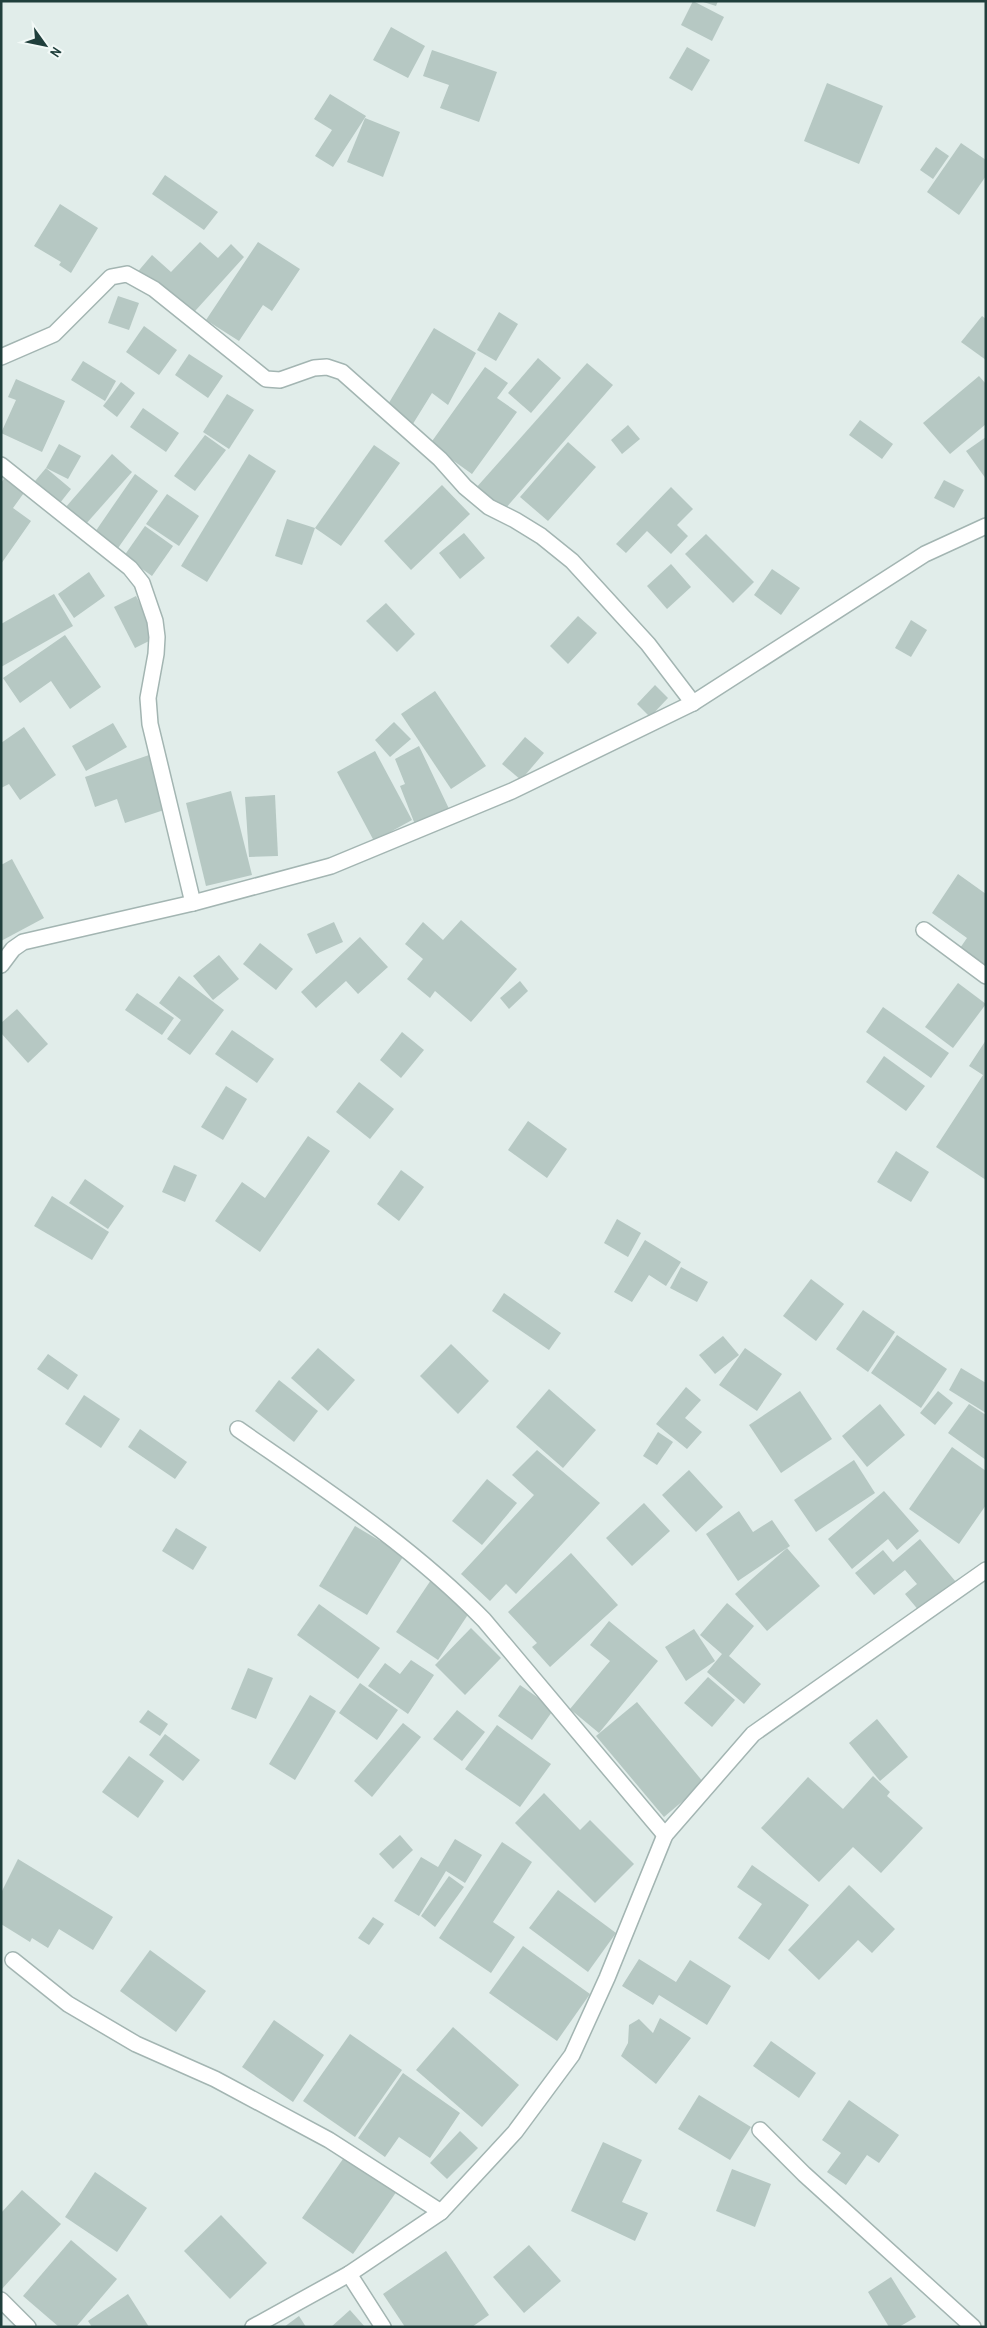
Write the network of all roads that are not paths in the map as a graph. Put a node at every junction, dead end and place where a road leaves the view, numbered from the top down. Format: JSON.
{"nodes":[{"id":1,"x":1,"y":357,"type":"edge"},
{"id":2,"x":1,"y":465,"type":"edge"},
{"id":3,"x":986,"y":526,"type":"edge"},
{"id":4,"x":693,"y":703,"type":"junction"},
{"id":5,"x":193,"y":903,"type":"junction"},
{"id":6,"x":924,"y":930,"type":"dead end"},
{"id":7,"x":2,"y":963,"type":"edge"},
{"id":8,"x":986,"y":976,"type":"edge"},
{"id":9,"x":238,"y":1429,"type":"dead end"},
{"id":10,"x":986,"y":1570,"type":"edge"},
{"id":11,"x":665,"y":1835,"type":"junction"},
{"id":12,"x":14,"y":1960,"type":"dead end"},
{"id":13,"x":760,"y":2130,"type":"dead end"},
{"id":14,"x":441,"y":2212,"type":"junction"},
{"id":15,"x":349,"y":2274,"type":"junction"},
{"id":16,"x":1,"y":2300,"type":"edge"},
{"id":17,"x":28,"y":2327,"type":"edge"},
{"id":18,"x":253,"y":2327,"type":"edge"},
{"id":19,"x":382,"y":2327,"type":"edge"},
{"id":20,"x":973,"y":2327,"type":"edge"}],
"edges":[{"from":1,"to":4,"type":"street"},
{"from":2,"to":5,"type":"street"},
{"from":3,"to":4,"type":"street"},
{"from":4,"to":5,"type":"street"},
{"from":5,"to":7,"type":"street"},
{"from":6,"to":8,"type":"street"},
{"from":9,"to":11,"type":"street"},
{"from":10,"to":11,"type":"street"},
{"from":11,"to":14,"type":"street"},
{"from":12,"to":14,"type":"street"},
{"from":13,"to":20,"type":"street"},
{"from":14,"to":15,"type":"street"},
{"from":15,"to":18,"type":"street"},
{"from":15,"to":19,"type":"street"},
{"from":16,"to":17,"type":"street"}]}
